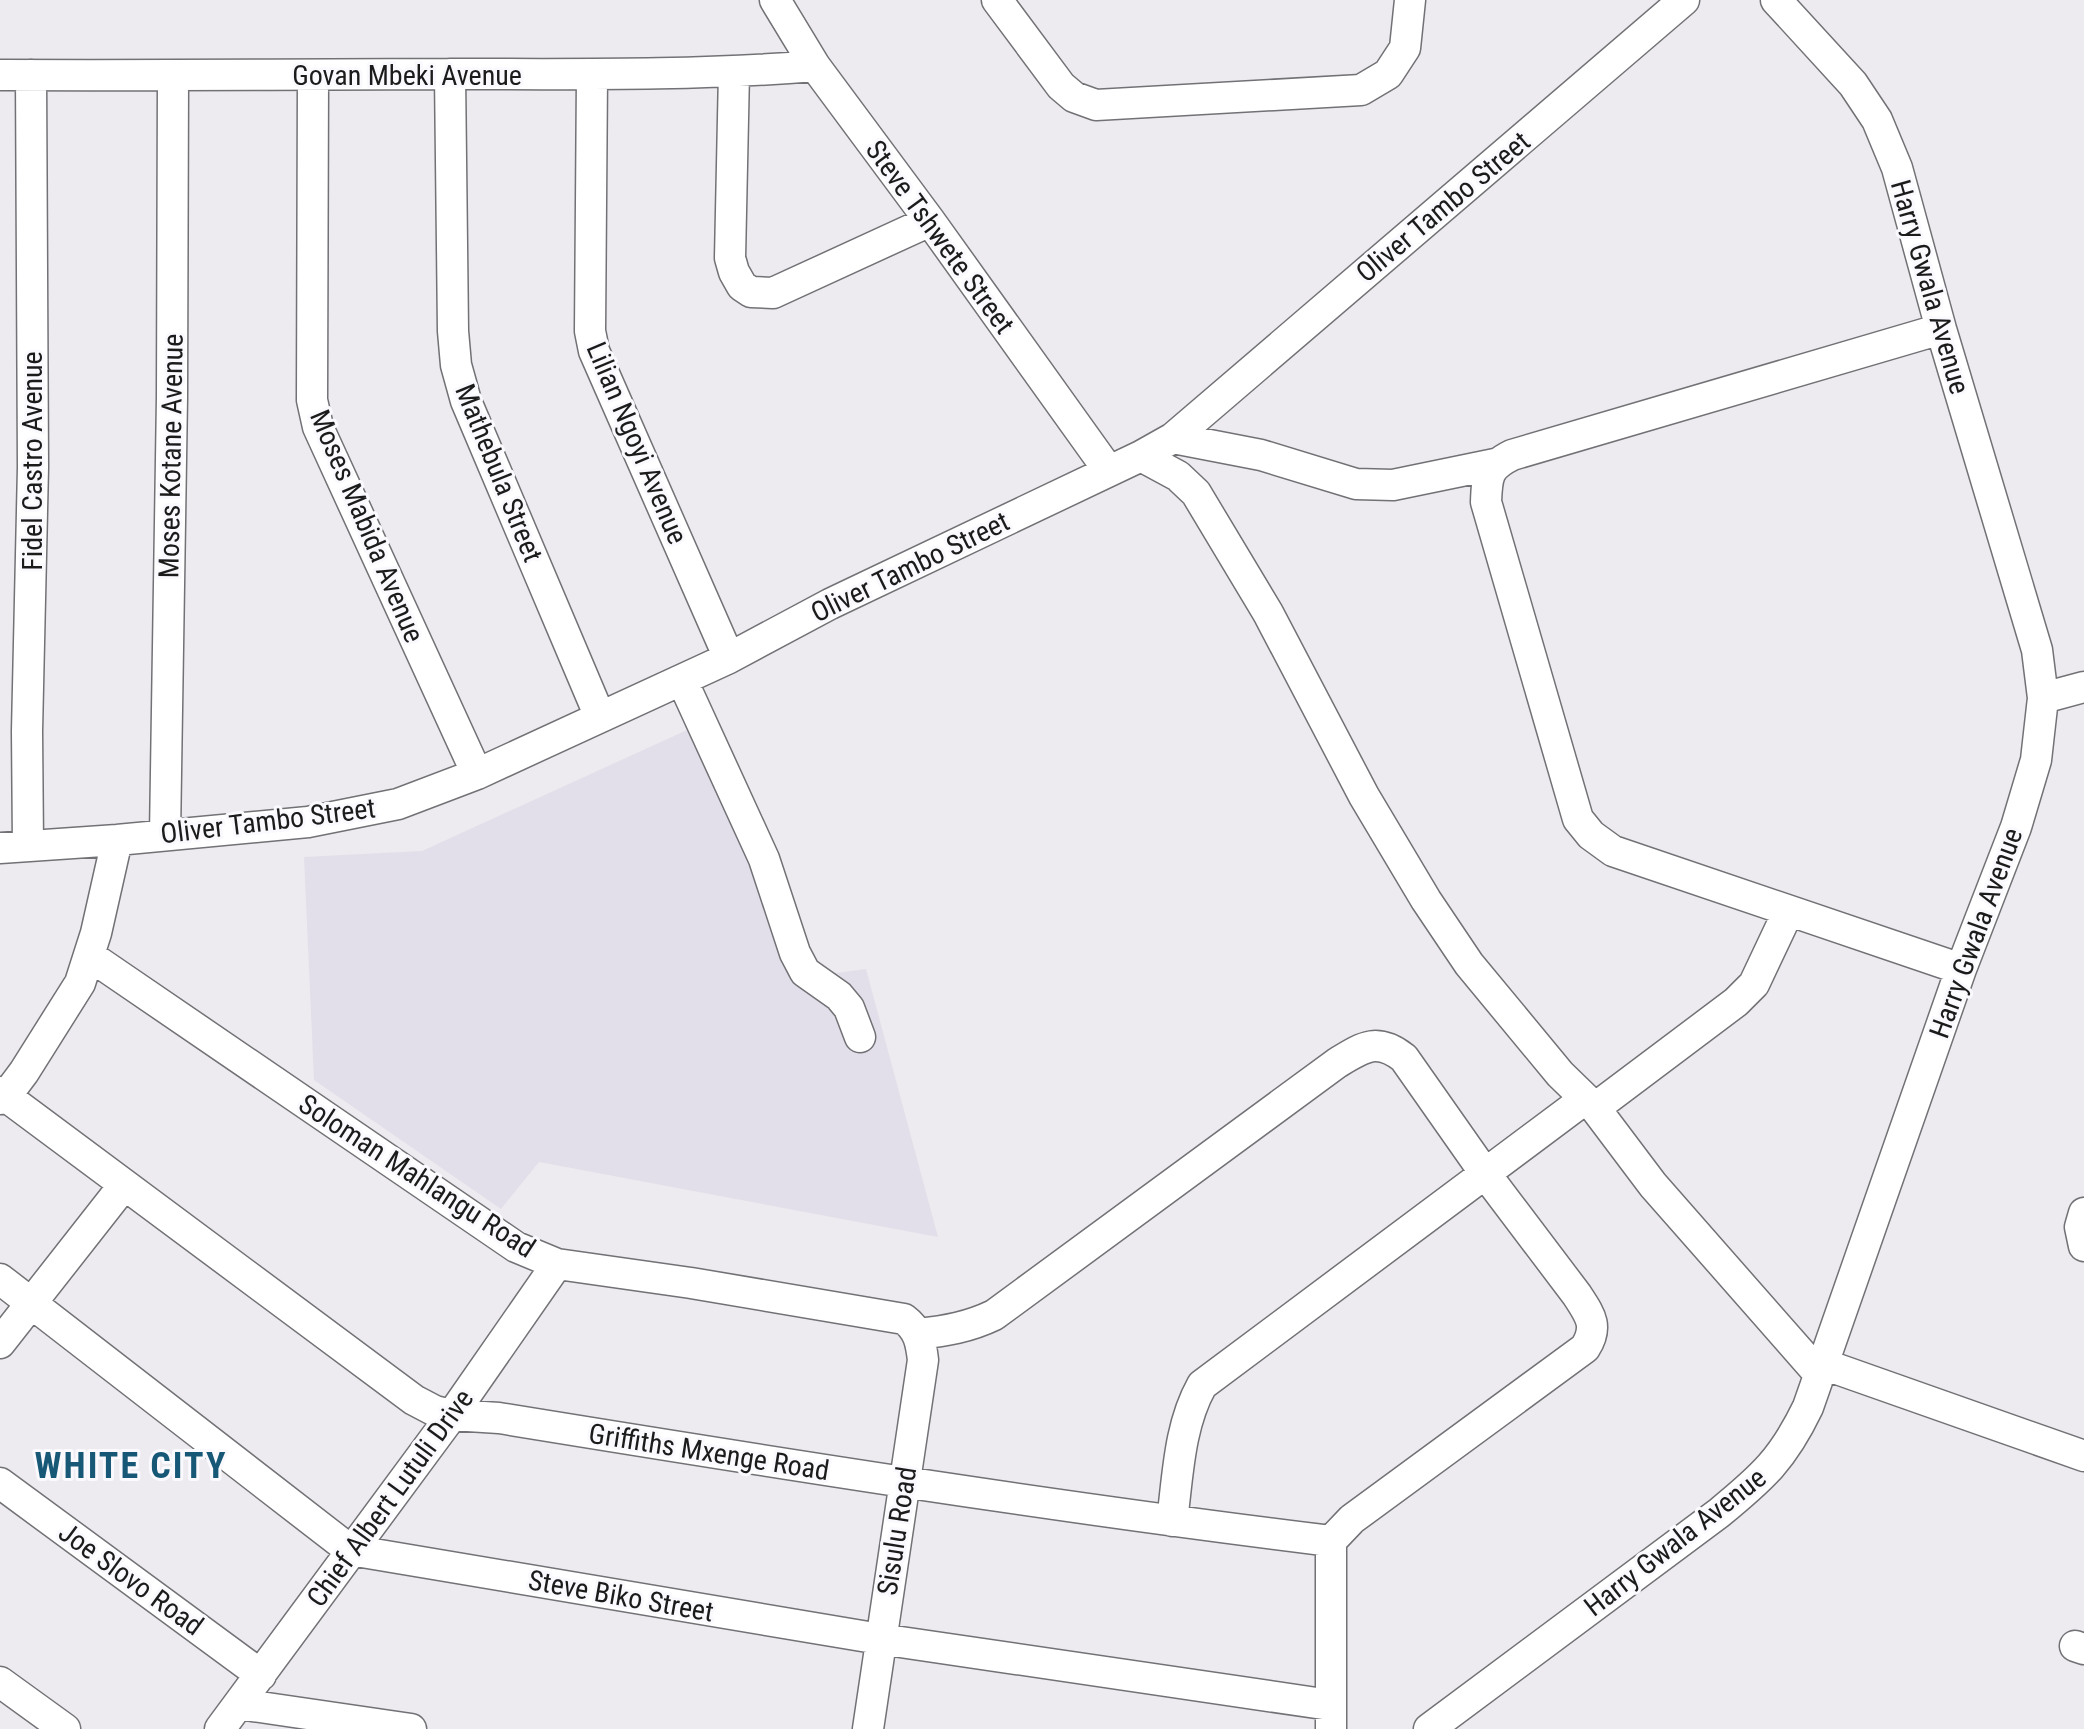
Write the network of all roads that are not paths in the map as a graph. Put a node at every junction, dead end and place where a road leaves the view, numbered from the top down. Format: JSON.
{"nodes":[{"id":1,"x":997,"y":0,"type":"edge"},
{"id":2,"x":1410,"y":0,"type":"edge"},
{"id":3,"x":1684,"y":0,"type":"edge"},
{"id":4,"x":1776,"y":0,"type":"edge"},
{"id":5,"x":784,"y":3,"type":"edge"},
{"id":6,"x":815,"y":66,"type":"junction"},
{"id":7,"x":734,"y":72,"type":"junction"},
{"id":8,"x":450,"y":74,"type":"junction"},
{"id":9,"x":0,"y":75,"type":"edge"},
{"id":10,"x":31,"y":75,"type":"junction"},
{"id":11,"x":313,"y":75,"type":"junction"},
{"id":12,"x":592,"y":75,"type":"junction"},
{"id":13,"x":173,"y":77,"type":"junction"},
{"id":14,"x":930,"y":221,"type":"junction"},
{"id":15,"x":1941,"y":329,"type":"junction"},
{"id":16,"x":1173,"y":438,"type":"junction"},
{"id":17,"x":1141,"y":456,"type":"junction"},
{"id":18,"x":1495,"y":464,"type":"junction"},
{"id":19,"x":1109,"y":471,"type":"junction"},
{"id":20,"x":729,"y":658,"type":"junction"},
{"id":21,"x":682,"y":680,"type":"junction"},
{"id":22,"x":2084,"y":687,"type":"edge"},
{"id":23,"x":2043,"y":698,"type":"junction"},
{"id":24,"x":600,"y":717,"type":"junction"},
{"id":25,"x":477,"y":774,"type":"junction"},
{"id":26,"x":165,"y":835,"type":"junction"},
{"id":27,"x":117,"y":840,"type":"junction"},
{"id":28,"x":14,"y":847,"type":"edge"},
{"id":29,"x":1788,"y":912,"type":"junction"},
{"id":30,"x":90,"y":956,"type":"junction"},
{"id":31,"x":1961,"y":969,"type":"junction"},
{"id":32,"x":860,"y":1037,"type":"dead end"},
{"id":33,"x":2,"y":1096,"type":"edge"},
{"id":34,"x":1590,"y":1104,"type":"junction"},
{"id":35,"x":1484,"y":1172,"type":"junction"},
{"id":36,"x":124,"y":1185,"type":"junction"},
{"id":37,"x":2084,"y":1213,"type":"edge"},
{"id":38,"x":2084,"y":1246,"type":"edge"},
{"id":39,"x":557,"y":1264,"type":"junction"},
{"id":40,"x":0,"y":1279,"type":"edge"},
{"id":41,"x":31,"y":1303,"type":"junction"},
{"id":42,"x":918,"y":1334,"type":"junction"},
{"id":43,"x":0,"y":1343,"type":"edge"},
{"id":44,"x":1822,"y":1370,"type":"junction"},
{"id":45,"x":452,"y":1415,"type":"junction"},
{"id":46,"x":2084,"y":1456,"type":"edge"},
{"id":47,"x":0,"y":1483,"type":"edge"},
{"id":48,"x":905,"y":1484,"type":"junction"},
{"id":49,"x":1172,"y":1521,"type":"junction"},
{"id":50,"x":1331,"y":1541,"type":"junction"},
{"id":51,"x":350,"y":1550,"type":"junction"},
{"id":52,"x":880,"y":1639,"type":"junction"},
{"id":53,"x":261,"y":1675,"type":"junction"},
{"id":54,"x":0,"y":1682,"type":"edge"},
{"id":55,"x":239,"y":1704,"type":"junction"},
{"id":56,"x":1331,"y":1717,"type":"edge"},
{"id":57,"x":65,"y":1729,"type":"edge"},
{"id":58,"x":220,"y":1729,"type":"edge"},
{"id":59,"x":411,"y":1729,"type":"edge"},
{"id":60,"x":868,"y":1729,"type":"edge"},
{"id":61,"x":1429,"y":1729,"type":"edge"}],
"edges":[{"from":1,"to":2,"type":"street"},
{"from":3,"to":16,"type":"street","name":"Oliver Tambo Street"},
{"from":4,"to":15,"type":"street","name":"Harry Gwala Avenue"},
{"from":5,"to":6,"type":"street","name":"Steve Tshwete Street"},
{"from":6,"to":7,"type":"street","name":"Govan Mbeki Avenue"},
{"from":6,"to":14,"type":"street","name":"Steve Tshwete Street"},
{"from":7,"to":12,"type":"street","name":"Govan Mbeki Avenue"},
{"from":7,"to":14,"type":"street"},
{"from":8,"to":11,"type":"street","name":"Govan Mbeki Avenue"},
{"from":8,"to":12,"type":"street","name":"Govan Mbeki Avenue"},
{"from":8,"to":24,"type":"street","name":"Mathebula Street"},
{"from":9,"to":10,"type":"street","name":"Govan Mbeki Avenue"},
{"from":10,"to":13,"type":"street","name":"Govan Mbeki Avenue"},
{"from":10,"to":28,"type":"street","name":"Fidel Castro Avenue"},
{"from":11,"to":13,"type":"street","name":"Govan Mbeki Avenue"},
{"from":11,"to":25,"type":"street","name":"Moses Mabida Avenue"},
{"from":12,"to":20,"type":"street","name":"Lilian Ngoyi Avenue"},
{"from":13,"to":26,"type":"street","name":"Moses Kotane Avenue"},
{"from":14,"to":19,"type":"street","name":"Steve Tshwete Street"},
{"from":15,"to":18,"type":"street"},
{"from":15,"to":23,"type":"street","name":"Harry Gwala Avenue"},
{"from":16,"to":17,"type":"street","name":"Oliver Tambo Street"},
{"from":16,"to":18,"type":"street"},
{"from":17,"to":19,"type":"street","name":"Oliver Tambo Street"},
{"from":17,"to":34,"type":"street"},
{"from":18,"to":29,"type":"street"},
{"from":19,"to":20,"type":"street","name":"Oliver Tambo Street"},
{"from":20,"to":21,"type":"street","name":"Oliver Tambo Street"},
{"from":21,"to":24,"type":"street","name":"Oliver Tambo Street"},
{"from":21,"to":32,"type":"street"},
{"from":22,"to":23,"type":"street"},
{"from":23,"to":31,"type":"street","name":"Harry Gwala Avenue"},
{"from":24,"to":25,"type":"street","name":"Oliver Tambo Street"},
{"from":25,"to":26,"type":"street","name":"Oliver Tambo Street"},
{"from":26,"to":27,"type":"street","name":"Oliver Tambo Street"},
{"from":27,"to":28,"type":"street","name":"Oliver Tambo Street"},
{"from":27,"to":30,"type":"street"},
{"from":29,"to":31,"type":"street"},
{"from":29,"to":34,"type":"street"},
{"from":30,"to":33,"type":"street"},
{"from":30,"to":39,"type":"street","name":"Soloman Mahlangu Road"},
{"from":31,"to":44,"type":"street","name":"Harry Gwala Avenue"},
{"from":33,"to":36,"type":"street","name":"Griffiths Mxenge Road"},
{"from":34,"to":35,"type":"street"},
{"from":34,"to":44,"type":"street"},
{"from":35,"to":42,"type":"street"},
{"from":35,"to":49,"type":"street"},
{"from":35,"to":50,"type":"street"},
{"from":36,"to":41,"type":"street"},
{"from":36,"to":45,"type":"street","name":"Griffiths Mxenge Road"},
{"from":37,"to":38,"type":"street"},
{"from":39,"to":42,"type":"street","name":"Soloman Mahlangu Road"},
{"from":39,"to":45,"type":"street","name":"Chief Albert Lutuli Drive"},
{"from":40,"to":41,"type":"street","name":"Steve Biko Street"},
{"from":41,"to":43,"type":"street"},
{"from":41,"to":51,"type":"street","name":"Steve Biko Street"},
{"from":42,"to":48,"type":"street","name":"Sisulu Road"},
{"from":44,"to":46,"type":"street"},
{"from":44,"to":61,"type":"street","name":"Harry Gwala Avenue"},
{"from":45,"to":48,"type":"street","name":"Griffiths Mxenge Road"},
{"from":45,"to":51,"type":"street","name":"Chief Albert Lutuli Drive"},
{"from":47,"to":53,"type":"street","name":"Joe Slovo Road"},
{"from":48,"to":49,"type":"street","name":"Griffiths Mxenge Road"},
{"from":48,"to":52,"type":"street","name":"Sisulu Road"},
{"from":49,"to":50,"type":"street","name":"Griffiths Mxenge Road"},
{"from":50,"to":56,"type":"street"},
{"from":51,"to":52,"type":"street","name":"Steve Biko Street"},
{"from":51,"to":53,"type":"street","name":"Chief Albert Lutuli Drive"},
{"from":52,"to":56,"type":"street","name":"Steve Biko Street"},
{"from":52,"to":60,"type":"street","name":"Sisulu Road"},
{"from":53,"to":55,"type":"street","name":"Chief Albert Lutuli Drive"},
{"from":54,"to":57,"type":"street"},
{"from":55,"to":58,"type":"street","name":"Chief Albert Lutuli Drive"},
{"from":55,"to":59,"type":"street"}]}
